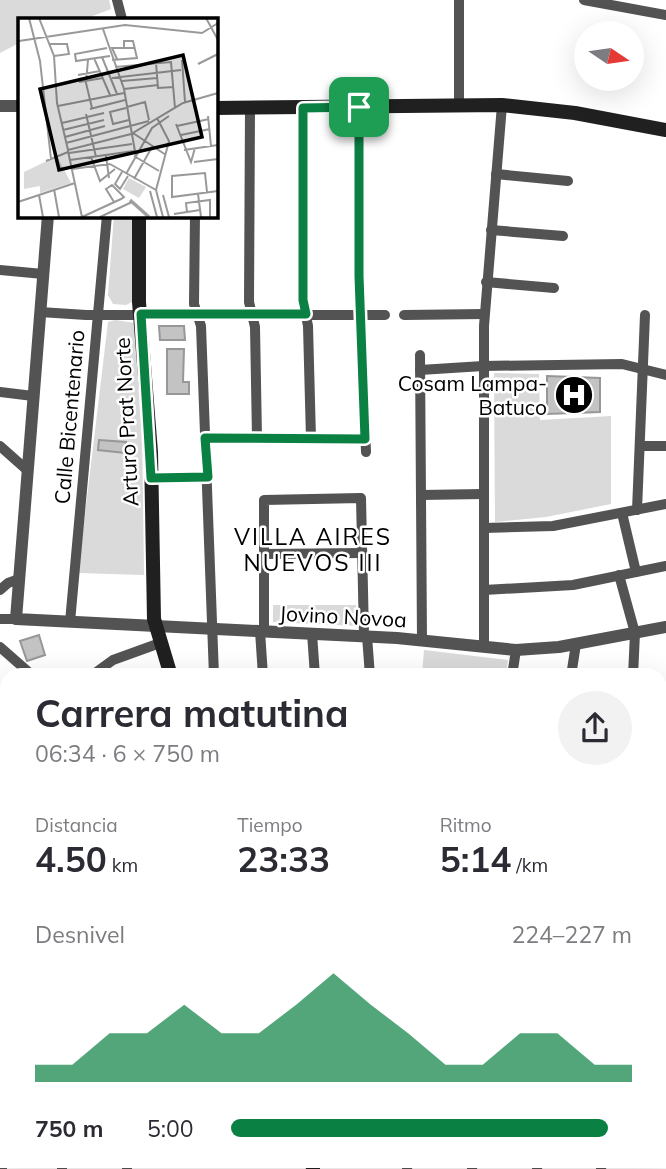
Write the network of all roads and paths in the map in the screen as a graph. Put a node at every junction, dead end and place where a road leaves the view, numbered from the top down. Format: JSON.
{"nodes":[{"id":1,"x":117,"y":0,"type":"edge"},
{"id":2,"x":459,"y":0,"type":"edge"},
{"id":3,"x":584,"y":0,"type":"edge"},
{"id":4,"x":666,"y":15,"type":"edge"},
{"id":5,"x":122,"y":18,"type":"edge"},
{"id":6,"x":458,"y":104,"type":"junction"},
{"id":7,"x":502,"y":105,"type":"junction"},
{"id":8,"x":0,"y":106,"type":"edge"},
{"id":9,"x":18,"y":106,"type":"edge"},
{"id":10,"x":359,"y":107,"type":"junction"},
{"id":11,"x":217,"y":108,"type":"edge"},
{"id":12,"x":250,"y":108,"type":"junction"},
{"id":13,"x":303,"y":108,"type":"junction"},
{"id":14,"x":666,"y":130,"type":"edge"},
{"id":15,"x":496,"y":174,"type":"junction"},
{"id":16,"x":568,"y":181,"type":"dead end"},
{"id":17,"x":48,"y":217,"type":"edge"},
{"id":18,"x":107,"y":217,"type":"edge"},
{"id":19,"x":139,"y":217,"type":"edge"},
{"id":20,"x":195,"y":217,"type":"edge"},
{"id":21,"x":491,"y":230,"type":"junction"},
{"id":22,"x":563,"y":236,"type":"dead end"},
{"id":23,"x":0,"y":270,"type":"edge"},
{"id":24,"x":43,"y":274,"type":"junction"},
{"id":25,"x":486,"y":282,"type":"junction"},
{"id":26,"x":554,"y":288,"type":"dead end"},
{"id":27,"x":40,"y":312,"type":"junction"},
{"id":28,"x":98,"y":314,"type":"junction"},
{"id":29,"x":141,"y":314,"type":"junction"},
{"id":30,"x":197,"y":314,"type":"junction"},
{"id":31,"x":252,"y":314,"type":"junction"},
{"id":32,"x":306,"y":314,"type":"junction"},
{"id":33,"x":484,"y":314,"type":"junction"},
{"id":34,"x":361,"y":315,"type":"junction"},
{"id":35,"x":385,"y":315,"type":"dead end"},
{"id":36,"x":404,"y":315,"type":"dead end"},
{"id":37,"x":645,"y":315,"type":"dead end"},
{"id":38,"x":419,"y":355,"type":"dead end"},
{"id":39,"x":483,"y":366,"type":"junction"},
{"id":40,"x":643,"y":368,"type":"junction"},
{"id":41,"x":420,"y":370,"type":"junction"},
{"id":42,"x":666,"y":375,"type":"edge"},
{"id":43,"x":0,"y":392,"type":"edge"},
{"id":44,"x":33,"y":396,"type":"junction"},
{"id":45,"x":205,"y":438,"type":"junction"},
{"id":46,"x":257,"y":438,"type":"junction"},
{"id":47,"x":311,"y":439,"type":"junction"},
{"id":48,"x":365,"y":439,"type":"junction"},
{"id":49,"x":0,"y":446,"type":"edge"},
{"id":50,"x":640,"y":446,"type":"junction"},
{"id":51,"x":666,"y":446,"type":"edge"},
{"id":52,"x":366,"y":452,"type":"dead end"},
{"id":53,"x":27,"y":470,"type":"junction"},
{"id":54,"x":208,"y":477,"type":"junction"},
{"id":55,"x":151,"y":478,"type":"junction"},
{"id":56,"x":483,"y":494,"type":"junction"},
{"id":57,"x":421,"y":495,"type":"junction"},
{"id":58,"x":666,"y":504,"type":"edge"},
{"id":59,"x":637,"y":510,"type":"junction"},
{"id":60,"x":622,"y":513,"type":"junction"},
{"id":61,"x":484,"y":528,"type":"junction"},
{"id":62,"x":362,"y":553,"type":"junction"},
{"id":63,"x":264,"y":554,"type":"junction"},
{"id":64,"x":666,"y":566,"type":"edge"},
{"id":65,"x":636,"y":572,"type":"junction"},
{"id":66,"x":619,"y":575,"type":"junction"},
{"id":67,"x":19,"y":579,"type":"junction"},
{"id":68,"x":0,"y":590,"type":"edge"},
{"id":69,"x":484,"y":590,"type":"junction"},
{"id":70,"x":0,"y":619,"type":"edge"},
{"id":71,"x":16,"y":619,"type":"junction"},
{"id":72,"x":71,"y":622,"type":"junction"},
{"id":73,"x":155,"y":626,"type":"junction"},
{"id":74,"x":666,"y":627,"type":"edge"},
{"id":75,"x":211,"y":628,"type":"junction"},
{"id":76,"x":262,"y":631,"type":"junction"},
{"id":77,"x":312,"y":633,"type":"junction"},
{"id":78,"x":635,"y":633,"type":"junction"},
{"id":79,"x":366,"y":636,"type":"junction"},
{"id":80,"x":422,"y":640,"type":"junction"},
{"id":81,"x":160,"y":643,"type":"junction"},
{"id":82,"x":576,"y":644,"type":"junction"},
{"id":83,"x":0,"y":647,"type":"edge"},
{"id":84,"x":484,"y":647,"type":"junction"},
{"id":85,"x":516,"y":650,"type":"junction"},
{"id":86,"x":24,"y":668,"type":"edge"},
{"id":87,"x":102,"y":668,"type":"edge"},
{"id":88,"x":168,"y":668,"type":"edge"},
{"id":89,"x":214,"y":668,"type":"edge"},
{"id":90,"x":263,"y":668,"type":"edge"},
{"id":91,"x":314,"y":668,"type":"edge"},
{"id":92,"x":369,"y":668,"type":"edge"},
{"id":93,"x":513,"y":668,"type":"edge"},
{"id":94,"x":573,"y":668,"type":"edge"},
{"id":95,"x":633,"y":668,"type":"edge"}],
"edges":[{"from":1,"to":5,"type":"street"},
{"from":2,"to":6,"type":"street"},
{"from":3,"to":4,"type":"street"},
{"from":6,"to":7,"type":"main road"},
{"from":6,"to":10,"type":"main road"},
{"from":7,"to":14,"type":"main road"},
{"from":7,"to":15,"type":"street"},
{"from":8,"to":9,"type":"street"},
{"from":10,"to":13,"type":"main road"},
{"from":10,"to":34,"type":"street"},
{"from":11,"to":12,"type":"main road"},
{"from":12,"to":13,"type":"main road"},
{"from":12,"to":31,"type":"street"},
{"from":13,"to":32,"type":"street"},
{"from":15,"to":16,"type":"street"},
{"from":15,"to":21,"type":"street"},
{"from":17,"to":24,"type":"street"},
{"from":18,"to":28,"type":"street","name":"Calle Bicentenario"},
{"from":19,"to":29,"type":"main road","name":"Arturo Prat Norte"},
{"from":20,"to":30,"type":"street"},
{"from":21,"to":22,"type":"street"},
{"from":21,"to":25,"type":"street"},
{"from":23,"to":24,"type":"street"},
{"from":24,"to":27,"type":"street"},
{"from":25,"to":26,"type":"street"},
{"from":25,"to":33,"type":"street"},
{"from":27,"to":28,"type":"street"},
{"from":27,"to":44,"type":"street"},
{"from":28,"to":29,"type":"street"},
{"from":28,"to":72,"type":"street","name":"Calle Bicentenario"},
{"from":29,"to":30,"type":"street"},
{"from":29,"to":55,"type":"main road","name":"Arturo Prat Norte"},
{"from":30,"to":31,"type":"street"},
{"from":30,"to":45,"type":"street"},
{"from":31,"to":32,"type":"street"},
{"from":31,"to":46,"type":"street"},
{"from":32,"to":34,"type":"street"},
{"from":32,"to":47,"type":"street"},
{"from":33,"to":36,"type":"street"},
{"from":33,"to":39,"type":"street"},
{"from":34,"to":35,"type":"street"},
{"from":34,"to":48,"type":"street"},
{"from":37,"to":40,"type":"street"},
{"from":38,"to":41,"type":"street"},
{"from":39,"to":40,"type":"street"},
{"from":39,"to":41,"type":"street"},
{"from":39,"to":56,"type":"street"},
{"from":40,"to":42,"type":"street"},
{"from":40,"to":50,"type":"street"},
{"from":41,"to":57,"type":"street"},
{"from":43,"to":44,"type":"street"},
{"from":44,"to":53,"type":"street"},
{"from":45,"to":46,"type":"street"},
{"from":45,"to":54,"type":"street"},
{"from":46,"to":47,"type":"street"},
{"from":47,"to":48,"type":"street"},
{"from":48,"to":52,"type":"street"},
{"from":49,"to":53,"type":"street"},
{"from":50,"to":51,"type":"street"},
{"from":50,"to":59,"type":"street"},
{"from":53,"to":67,"type":"street"},
{"from":54,"to":55,"type":"street"},
{"from":54,"to":75,"type":"street"},
{"from":55,"to":73,"type":"main road","name":"Arturo Prat Norte"},
{"from":56,"to":57,"type":"street"},
{"from":56,"to":61,"type":"street"},
{"from":57,"to":80,"type":"street"},
{"from":58,"to":59,"type":"street"},
{"from":59,"to":60,"type":"street"},
{"from":60,"to":61,"type":"street"},
{"from":60,"to":65,"type":"street"},
{"from":61,"to":69,"type":"street"},
{"from":62,"to":63,"type":"street"},
{"from":62,"to":63,"type":"street"},
{"from":62,"to":79,"type":"street"},
{"from":63,"to":76,"type":"street"},
{"from":64,"to":65,"type":"street"},
{"from":65,"to":66,"type":"street"},
{"from":66,"to":69,"type":"street"},
{"from":66,"to":78,"type":"street"},
{"from":67,"to":68,"type":"street"},
{"from":67,"to":71,"type":"street"},
{"from":69,"to":84,"type":"street"},
{"from":70,"to":71,"type":"street"},
{"from":71,"to":72,"type":"street","name":"Jovino Novoa"},
{"from":72,"to":73,"type":"street","name":"Jovino Novoa"},
{"from":73,"to":75,"type":"street","name":"Jovino Novoa"},
{"from":73,"to":81,"type":"main road","name":"Arturo Prat Norte"},
{"from":74,"to":78,"type":"street","name":"Jovino Novoa"},
{"from":75,"to":76,"type":"street","name":"Jovino Novoa"},
{"from":75,"to":89,"type":"street"},
{"from":76,"to":77,"type":"street","name":"Jovino Novoa"},
{"from":76,"to":90,"type":"street"},
{"from":77,"to":79,"type":"street","name":"Jovino Novoa"},
{"from":77,"to":91,"type":"street"},
{"from":78,"to":82,"type":"street","name":"Jovino Novoa"},
{"from":78,"to":95,"type":"street"},
{"from":79,"to":80,"type":"street","name":"Jovino Novoa"},
{"from":79,"to":92,"type":"street"},
{"from":80,"to":84,"type":"street","name":"Jovino Novoa"},
{"from":81,"to":87,"type":"street"},
{"from":81,"to":88,"type":"main road","name":"Arturo Prat Norte"},
{"from":82,"to":85,"type":"street","name":"Jovino Novoa"},
{"from":82,"to":94,"type":"street"},
{"from":83,"to":86,"type":"street"},
{"from":84,"to":85,"type":"street","name":"Jovino Novoa"},
{"from":85,"to":93,"type":"street"}]}
